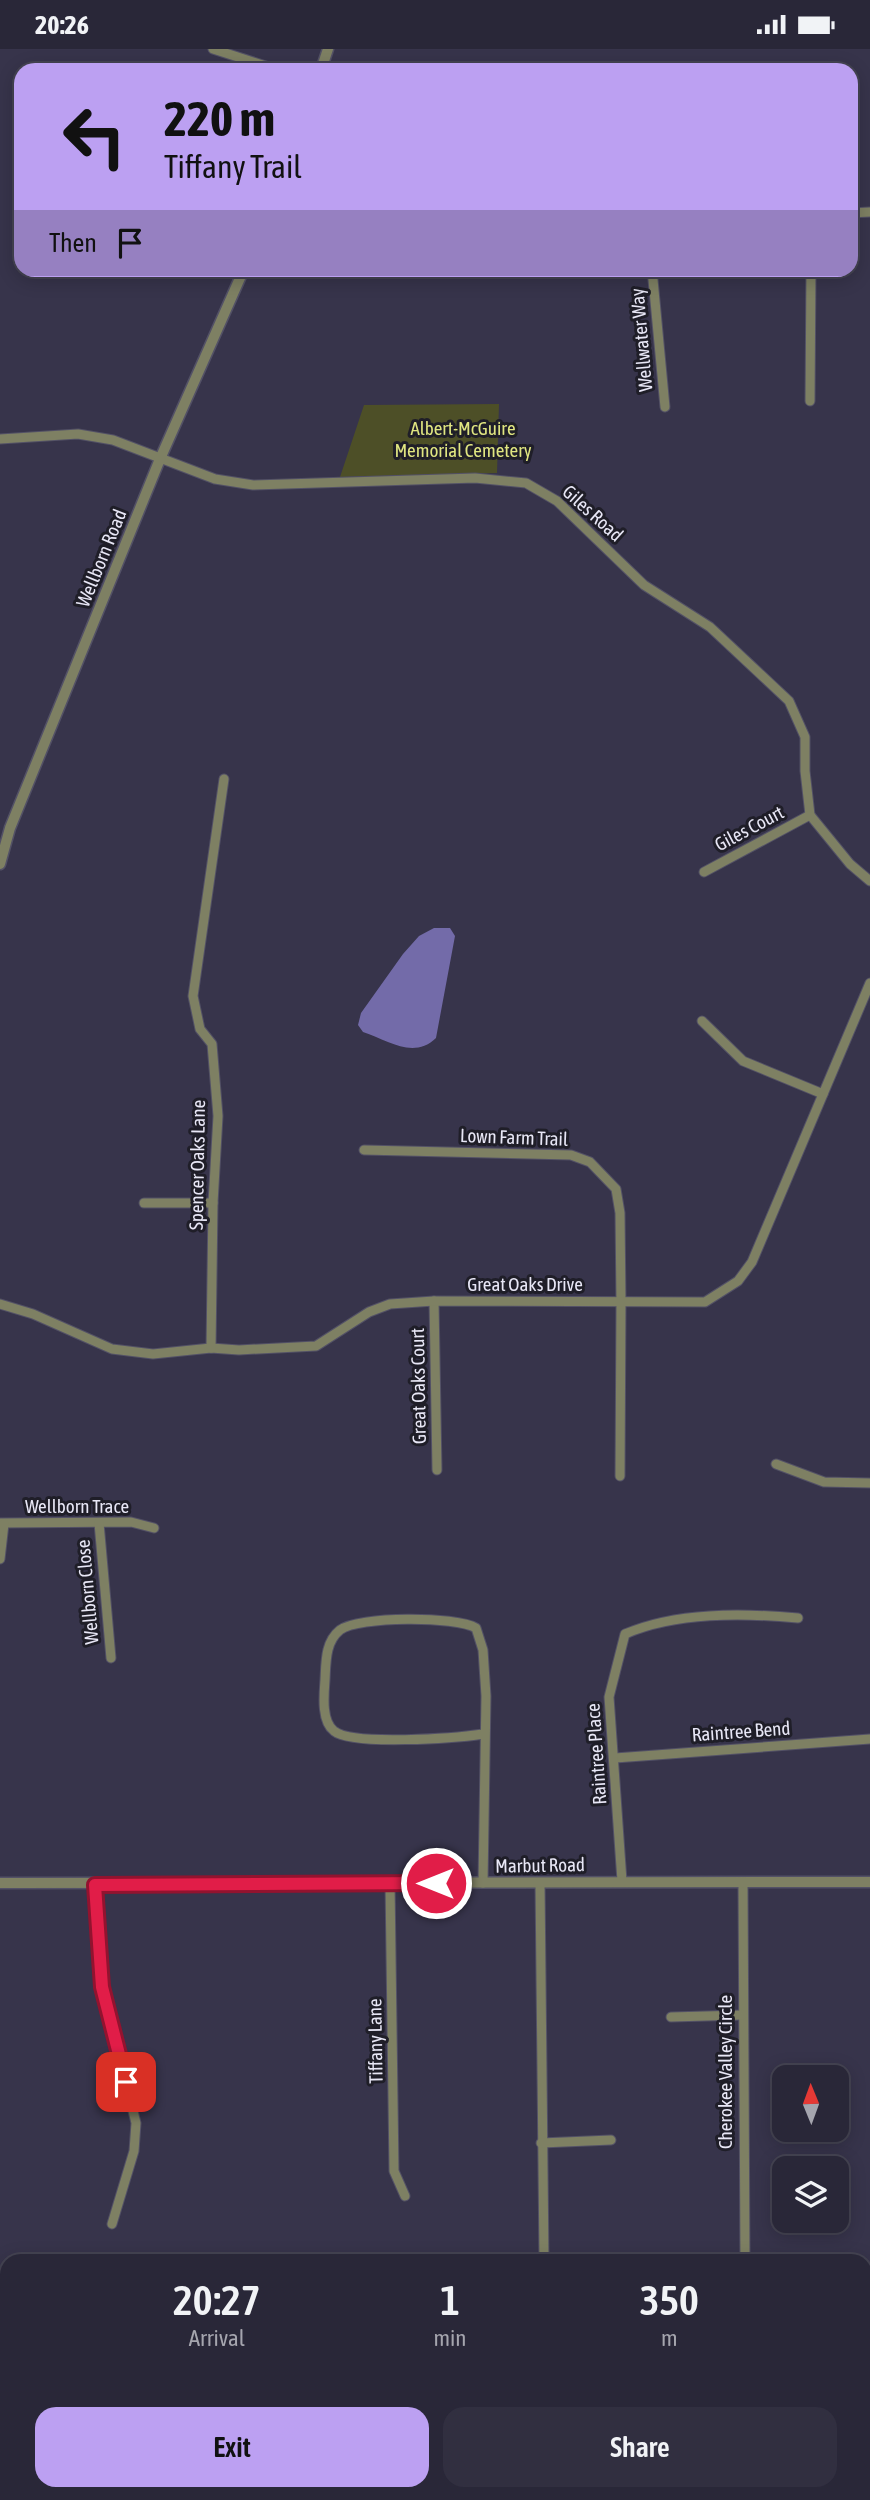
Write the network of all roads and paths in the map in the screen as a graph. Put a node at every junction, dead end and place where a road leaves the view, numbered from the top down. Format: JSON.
{"nodes":[{"id":1,"x":213,"y":49,"type":"edge"},
{"id":2,"x":256,"y":63,"type":"edge"},
{"id":3,"x":240,"y":277,"type":"edge"},
{"id":4,"x":653,"y":277,"type":"edge"},
{"id":5,"x":811,"y":277,"type":"edge"},
{"id":6,"x":810,"y":401,"type":"dead end"},
{"id":7,"x":665,"y":407,"type":"dead end"},
{"id":8,"x":0,"y":439,"type":"edge"},
{"id":9,"x":160,"y":459,"type":"junction"},
{"id":10,"x":224,"y":779,"type":"dead end"},
{"id":11,"x":810,"y":815,"type":"junction"},
{"id":12,"x":0,"y":863,"type":"edge"},
{"id":13,"x":704,"y":871,"type":"dead end"},
{"id":14,"x":870,"y":881,"type":"edge"},
{"id":15,"x":870,"y":983,"type":"edge"},
{"id":16,"x":702,"y":1021,"type":"dead end"},
{"id":17,"x":823,"y":1094,"type":"junction"},
{"id":18,"x":364,"y":1150,"type":"dead end"},
{"id":19,"x":145,"y":1203,"type":"dead end"},
{"id":20,"x":213,"y":1203,"type":"junction"},
{"id":21,"x":434,"y":1301,"type":"junction"},
{"id":22,"x":621,"y":1302,"type":"junction"},
{"id":23,"x":0,"y":1304,"type":"edge"},
{"id":24,"x":211,"y":1348,"type":"junction"},
{"id":25,"x":776,"y":1464,"type":"dead end"},
{"id":26,"x":437,"y":1470,"type":"dead end"},
{"id":27,"x":621,"y":1476,"type":"dead end"},
{"id":28,"x":870,"y":1483,"type":"edge"},
{"id":29,"x":2,"y":1523,"type":"edge"},
{"id":30,"x":99,"y":1523,"type":"junction"},
{"id":31,"x":154,"y":1528,"type":"dead end"},
{"id":32,"x":0,"y":1559,"type":"edge"},
{"id":33,"x":798,"y":1618,"type":"dead end"},
{"id":34,"x":111,"y":1658,"type":"dead end"},
{"id":35,"x":483,"y":1734,"type":"junction"},
{"id":36,"x":870,"y":1739,"type":"edge"},
{"id":37,"x":615,"y":1758,"type":"junction"},
{"id":38,"x":622,"y":1881,"type":"junction"},
{"id":39,"x":743,"y":1882,"type":"junction"},
{"id":40,"x":870,"y":1882,"type":"edge"},
{"id":41,"x":0,"y":1883,"type":"edge"},
{"id":42,"x":390,"y":1883,"type":"junction"},
{"id":43,"x":483,"y":1883,"type":"junction"},
{"id":44,"x":540,"y":1883,"type":"junction"},
{"id":45,"x":95,"y":1885,"type":"junction"},
{"id":46,"x":742,"y":2015,"type":"junction"},
{"id":47,"x":671,"y":2017,"type":"dead end"},
{"id":48,"x":611,"y":2140,"type":"dead end"},
{"id":49,"x":541,"y":2143,"type":"junction"},
{"id":50,"x":405,"y":2196,"type":"dead end"},
{"id":51,"x":112,"y":2224,"type":"dead end"},
{"id":52,"x":544,"y":2254,"type":"edge"},
{"id":53,"x":745,"y":2254,"type":"edge"}],
"edges":[{"from":1,"to":2,"type":"street"},
{"from":3,"to":9,"type":"street","name":"Wellborn Road"},
{"from":4,"to":7,"type":"street","name":"Wellwater Way"},
{"from":5,"to":6,"type":"street"},
{"from":8,"to":9,"type":"street","name":"Giles Road"},
{"from":9,"to":11,"type":"street","name":"Giles Road"},
{"from":9,"to":12,"type":"street","name":"Wellborn Road"},
{"from":10,"to":20,"type":"street","name":"Spencer Oaks Lane"},
{"from":11,"to":13,"type":"street","name":"Giles Court"},
{"from":11,"to":14,"type":"street"},
{"from":15,"to":17,"type":"street","name":"Great Oaks Drive"},
{"from":16,"to":17,"type":"street"},
{"from":17,"to":22,"type":"street","name":"Great Oaks Drive"},
{"from":18,"to":22,"type":"street","name":"Lown Farm Trail"},
{"from":19,"to":20,"type":"street"},
{"from":20,"to":24,"type":"street","name":"Spencer Oaks Lane"},
{"from":21,"to":22,"type":"street","name":"Great Oaks Drive"},
{"from":21,"to":24,"type":"street","name":"Great Oaks Drive"},
{"from":21,"to":26,"type":"street","name":"Great Oaks Court"},
{"from":22,"to":27,"type":"street","name":"Lown Farm Trail"},
{"from":23,"to":24,"type":"street","name":"Great Oaks Drive"},
{"from":25,"to":28,"type":"street"},
{"from":29,"to":30,"type":"street","name":"Wellborn Trace"},
{"from":29,"to":32,"type":"street"},
{"from":30,"to":31,"type":"street","name":"Wellborn Trace"},
{"from":30,"to":34,"type":"street","name":"Wellborn Close"},
{"from":33,"to":37,"type":"street","name":"Raintree Place"},
{"from":35,"to":35,"type":"street"},
{"from":35,"to":43,"type":"street"},
{"from":36,"to":37,"type":"street","name":"Raintree Bend"},
{"from":37,"to":38,"type":"street","name":"Raintree Place"},
{"from":38,"to":39,"type":"street","name":"Marbut Road"},
{"from":38,"to":44,"type":"street","name":"Marbut Road"},
{"from":39,"to":40,"type":"street","name":"Marbut Road"},
{"from":39,"to":46,"type":"street","name":"Cherokee Valley Circle"},
{"from":41,"to":45,"type":"street","name":"Marbut Road"},
{"from":42,"to":43,"type":"street","name":"Marbut Road"},
{"from":42,"to":45,"type":"street","name":"Marbut Road"},
{"from":42,"to":50,"type":"street","name":"Tiffany Lane"},
{"from":43,"to":44,"type":"street","name":"Marbut Road"},
{"from":44,"to":49,"type":"street"},
{"from":45,"to":51,"type":"street"},
{"from":46,"to":47,"type":"street"},
{"from":46,"to":53,"type":"street","name":"Cherokee Valley Circle"},
{"from":48,"to":49,"type":"street"},
{"from":49,"to":52,"type":"street"}]}
